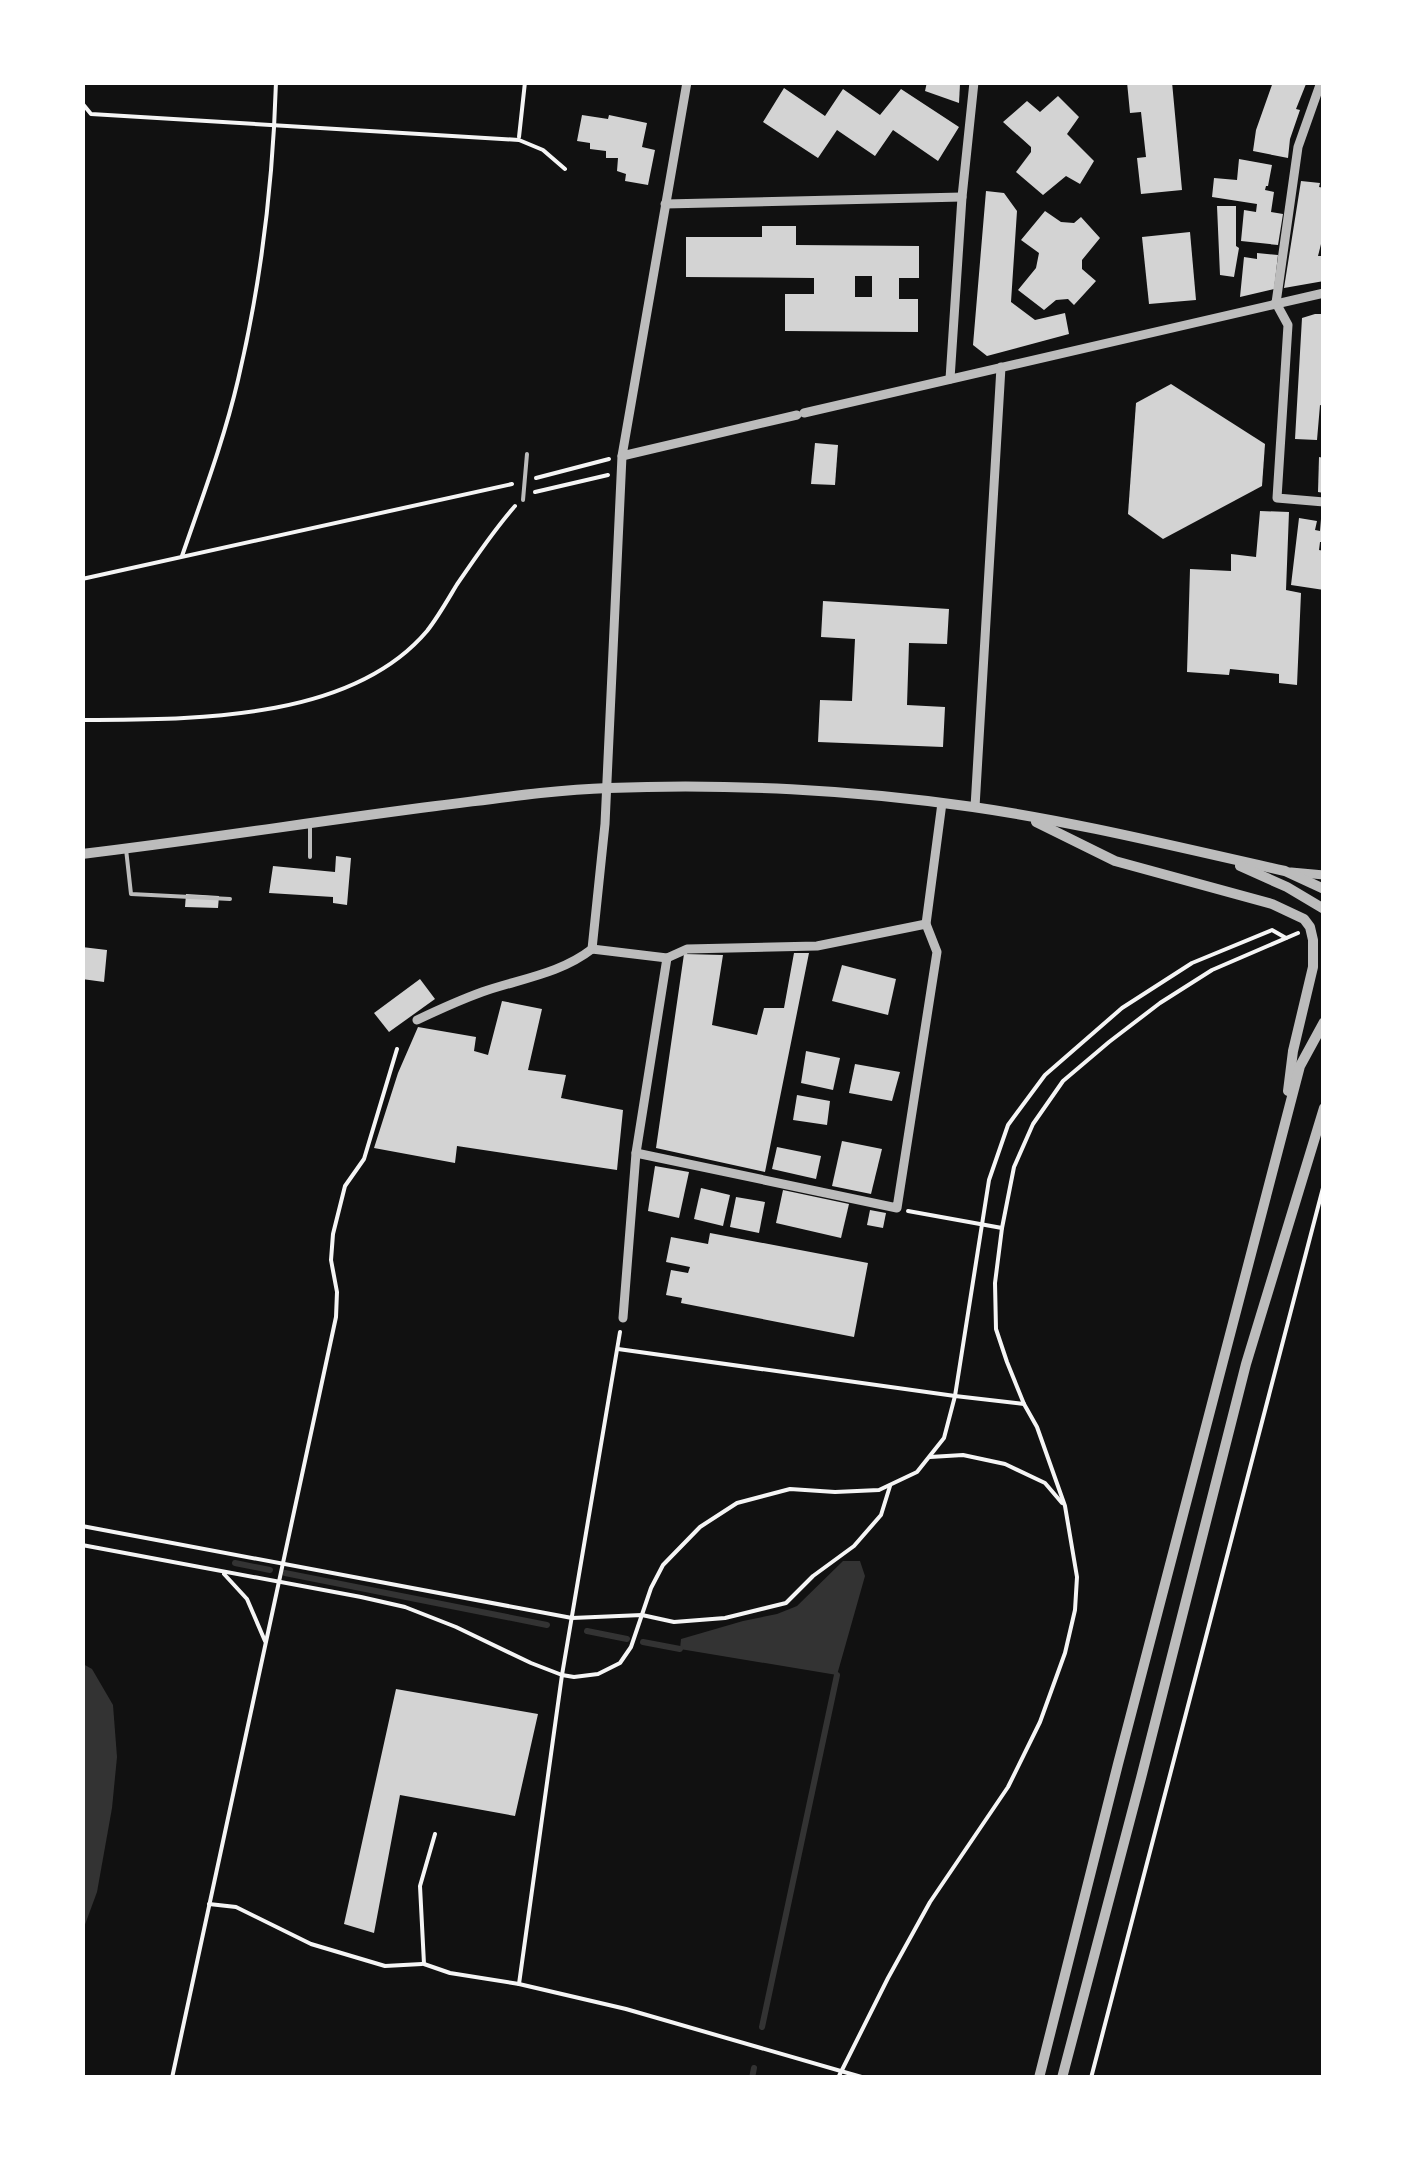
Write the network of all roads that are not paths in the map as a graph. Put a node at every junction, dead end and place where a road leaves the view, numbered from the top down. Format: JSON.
{"nodes":[{"id":1,"x":687,"y":82,"type":"edge"},
{"id":2,"x":974,"y":82,"type":"edge"},
{"id":3,"x":1317,"y":84,"type":"edge"},
{"id":4,"x":962,"y":198,"type":"junction"},
{"id":5,"x":665,"y":204,"type":"junction"},
{"id":6,"x":1324,"y":293,"type":"edge"},
{"id":7,"x":1276,"y":303,"type":"junction"},
{"id":8,"x":1002,"y":367,"type":"junction"},
{"id":9,"x":950,"y":379,"type":"junction"},
{"id":10,"x":526,"y":454,"type":"dead end"},
{"id":11,"x":622,"y":456,"type":"junction"},
{"id":12,"x":522,"y":500,"type":"road end"},
{"id":13,"x":1324,"y":502,"type":"edge"},
{"id":14,"x":606,"y":788,"type":"junction"},
{"id":15,"x":942,"y":803,"type":"junction"},
{"id":16,"x":974,"y":807,"type":"junction"},
{"id":17,"x":1022,"y":815,"type":"junction"},
{"id":18,"x":310,"y":822,"type":"junction"},
{"id":19,"x":126,"y":849,"type":"junction"},
{"id":20,"x":82,"y":854,"type":"edge"},
{"id":21,"x":1220,"y":857,"type":"junction"},
{"id":22,"x":310,"y":858,"type":"dead end"},
{"id":23,"x":1285,"y":871,"type":"junction"},
{"id":24,"x":1324,"y":875,"type":"edge"},
{"id":25,"x":1324,"y":889,"type":"edge"},
{"id":26,"x":230,"y":899,"type":"dead end"},
{"id":27,"x":1324,"y":909,"type":"edge"},
{"id":28,"x":926,"y":924,"type":"junction"},
{"id":29,"x":592,"y":949,"type":"junction"},
{"id":30,"x":667,"y":958,"type":"junction"},
{"id":31,"x":417,"y":1020,"type":"dead end"},
{"id":32,"x":1324,"y":1022,"type":"edge"},
{"id":33,"x":1324,"y":1108,"type":"edge"},
{"id":34,"x":1324,"y":1127,"type":"edge"},
{"id":35,"x":1313,"y":1144,"type":"junction"},
{"id":36,"x":1280,"y":1148,"type":"junction"},
{"id":37,"x":636,"y":1154,"type":"junction"},
{"id":38,"x":623,"y":1318,"type":"road end"},
{"id":39,"x":1039,"y":2078,"type":"edge"},
{"id":40,"x":1062,"y":2078,"type":"edge"}],
"edges":[{"from":1,"to":5,"type":"street"},
{"from":2,"to":4,"type":"street"},
{"from":3,"to":7,"type":"street"},
{"from":4,"to":5,"type":"street"},
{"from":4,"to":9,"type":"street"},
{"from":5,"to":11,"type":"street"},
{"from":6,"to":7,"type":"street"},
{"from":7,"to":8,"type":"street"},
{"from":7,"to":13,"type":"street"},
{"from":8,"to":9,"type":"street"},
{"from":8,"to":16,"type":"street"},
{"from":9,"to":11,"type":"street"},
{"from":10,"to":12,"type":"lane"},
{"from":11,"to":14,"type":"street"},
{"from":14,"to":15,"type":"street"},
{"from":14,"to":18,"type":"street"},
{"from":14,"to":29,"type":"street"},
{"from":15,"to":16,"type":"street"},
{"from":15,"to":28,"type":"street"},
{"from":16,"to":17,"type":"street"},
{"from":17,"to":21,"type":"street"},
{"from":17,"to":36,"type":"street"},
{"from":18,"to":19,"type":"street"},
{"from":18,"to":22,"type":"lane"},
{"from":19,"to":20,"type":"street"},
{"from":19,"to":26,"type":"lane"},
{"from":21,"to":23,"type":"street"},
{"from":21,"to":27,"type":"street"},
{"from":23,"to":24,"type":"street"},
{"from":23,"to":25,"type":"street"},
{"from":28,"to":30,"type":"street"},
{"from":28,"to":37,"type":"street"},
{"from":29,"to":30,"type":"street"},
{"from":29,"to":31,"type":"street"},
{"from":30,"to":37,"type":"street"},
{"from":32,"to":36,"type":"street"},
{"from":33,"to":35,"type":"street"},
{"from":34,"to":35,"type":"street"},
{"from":35,"to":40,"type":"street"},
{"from":36,"to":39,"type":"street"},
{"from":37,"to":38,"type":"street"}]}
